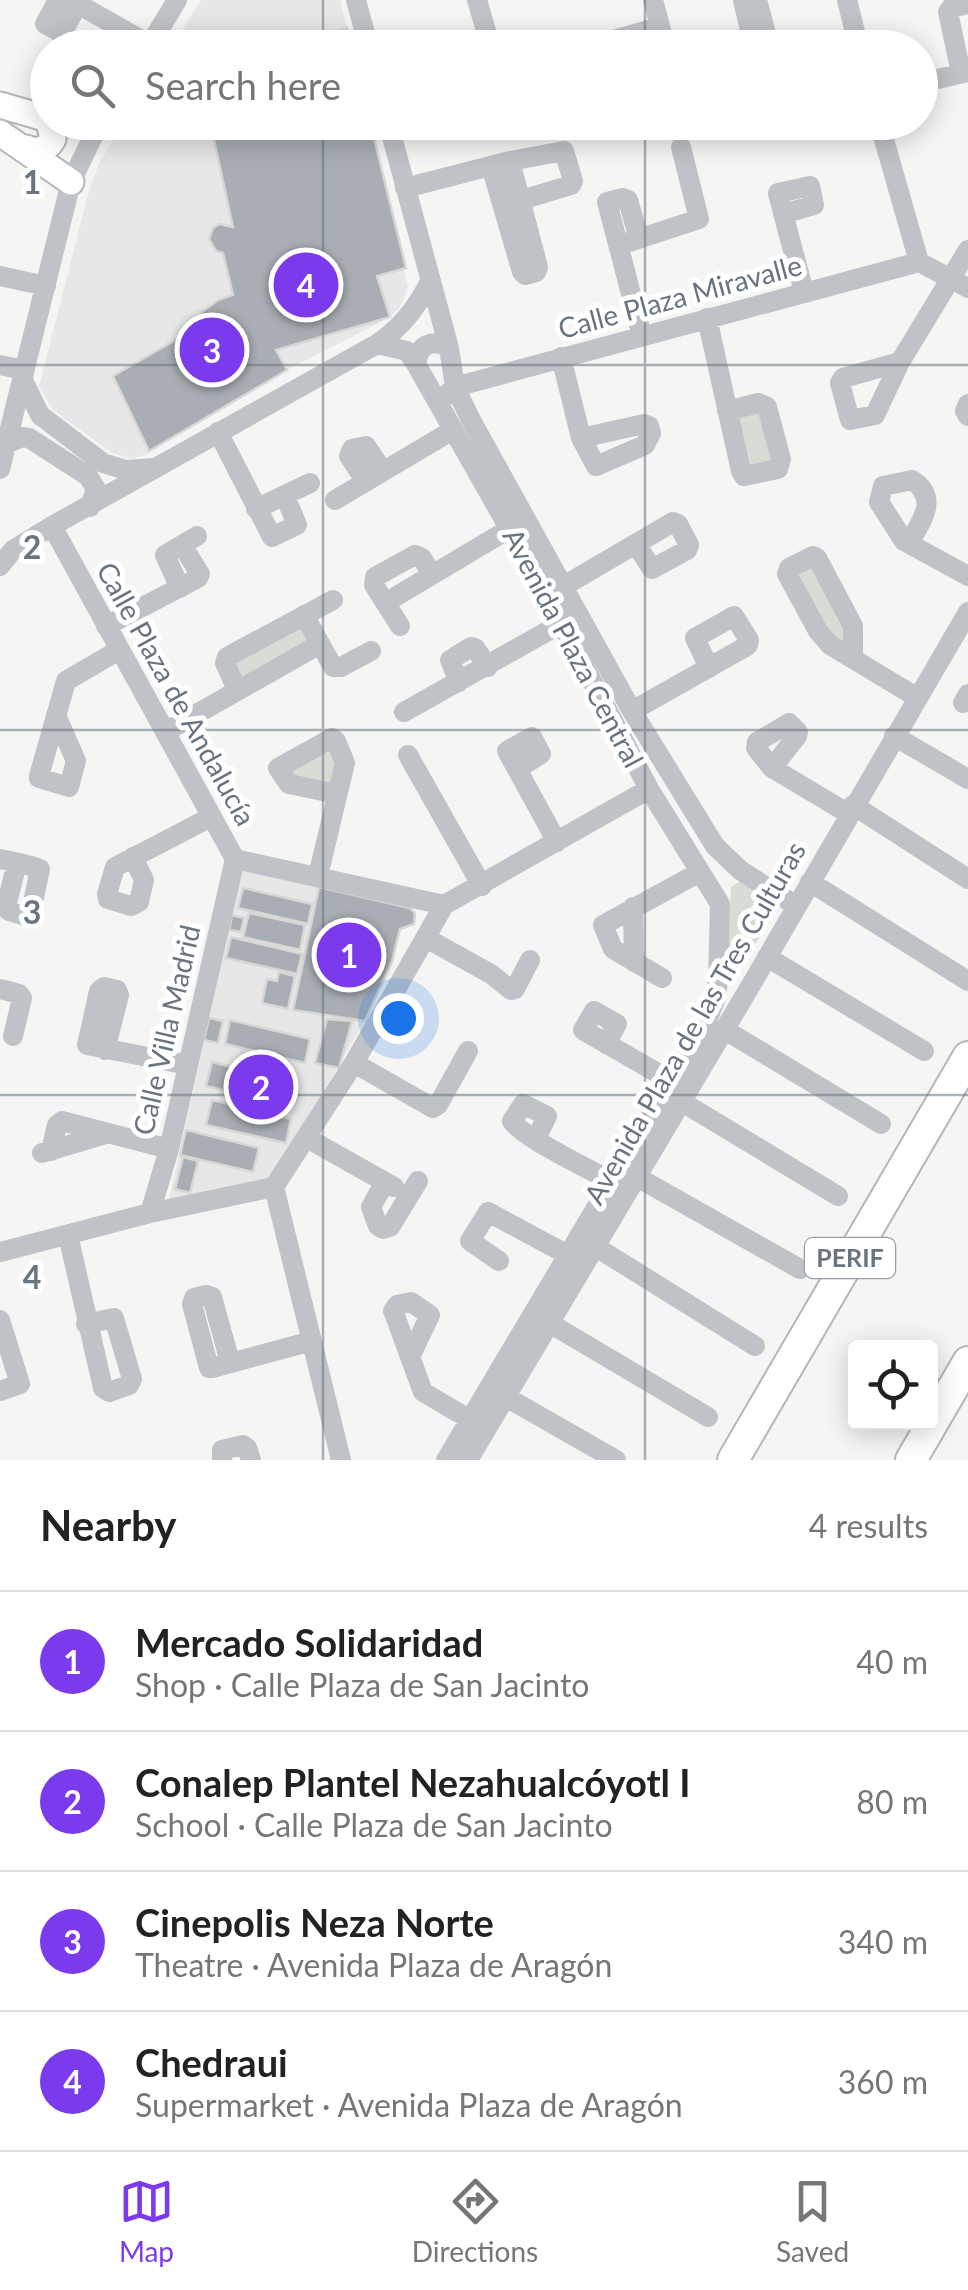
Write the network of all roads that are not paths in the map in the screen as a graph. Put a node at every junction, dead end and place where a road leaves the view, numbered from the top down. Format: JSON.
{"nodes":[{"id":1,"x":177,"y":0,"type":"edge"},
{"id":2,"x":379,"y":0,"type":"edge"},
{"id":3,"x":477,"y":0,"type":"edge"},
{"id":4,"x":653,"y":0,"type":"edge"},
{"id":5,"x":743,"y":0,"type":"edge"},
{"id":6,"x":757,"y":0,"type":"edge"},
{"id":7,"x":847,"y":0,"type":"edge"},
{"id":8,"x":69,"y":1,"type":"edge"},
{"id":9,"x":357,"y":3,"type":"edge"},
{"id":10,"x":968,"y":4,"type":"edge"},
{"id":11,"x":121,"y":30,"type":"edge"},
{"id":12,"x":159,"y":30,"type":"edge"},
{"id":13,"x":364,"y":30,"type":"edge"},
{"id":14,"x":486,"y":30,"type":"edge"},
{"id":15,"x":661,"y":30,"type":"edge"},
{"id":16,"x":750,"y":30,"type":"edge"},
{"id":17,"x":765,"y":30,"type":"edge"},
{"id":18,"x":854,"y":30,"type":"edge"},
{"id":19,"x":965,"y":73,"type":"edge"},
{"id":20,"x":938,"y":79,"type":"edge"},
{"id":21,"x":0,"y":105,"type":"edge"},
{"id":22,"x":30,"y":115,"type":"edge"},
{"id":23,"x":0,"y":133,"type":"edge"},
{"id":24,"x":52,"y":140,"type":"edge"},
{"id":25,"x":91,"y":140,"type":"edge"},
{"id":26,"x":393,"y":140,"type":"edge"},
{"id":27,"x":884,"y":140,"type":"edge"},
{"id":28,"x":681,"y":146,"type":"dead end"},
{"id":29,"x":26,"y":148,"type":"junction"},
{"id":30,"x":500,"y":163,"type":"junction"},
{"id":31,"x":71,"y":182,"type":"junction"},
{"id":32,"x":405,"y":188,"type":"junction"},
{"id":33,"x":520,"y":200,"type":"junction"},
{"id":34,"x":783,"y":214,"type":"dead end"},
{"id":35,"x":639,"y":238,"type":"junction"},
{"id":36,"x":617,"y":245,"type":"junction"},
{"id":37,"x":968,"y":250,"type":"edge"},
{"id":38,"x":919,"y":262,"type":"junction"},
{"id":39,"x":0,"y":276,"type":"edge"},
{"id":40,"x":430,"y":282,"type":"junction"},
{"id":41,"x":959,"y":283,"type":"edge"},
{"id":42,"x":46,"y":286,"type":"junction"},
{"id":43,"x":804,"y":292,"type":"junction"},
{"id":44,"x":706,"y":318,"type":"junction"},
{"id":45,"x":642,"y":336,"type":"junction"},
{"id":46,"x":377,"y":344,"type":"junction"},
{"id":47,"x":450,"y":348,"type":"junction"},
{"id":48,"x":561,"y":357,"type":"junction"},
{"id":49,"x":900,"y":362,"type":"dead end"},
{"id":50,"x":416,"y":364,"type":"junction"},
{"id":51,"x":0,"y":366,"type":"edge"},
{"id":52,"x":23,"y":374,"type":"junction"},
{"id":53,"x":456,"y":387,"type":"junction"},
{"id":54,"x":433,"y":392,"type":"junction"},
{"id":55,"x":968,"y":404,"type":"edge"},
{"id":56,"x":727,"y":411,"type":"dead end"},
{"id":57,"x":968,"y":416,"type":"edge"},
{"id":58,"x":453,"y":430,"type":"junction"},
{"id":59,"x":218,"y":432,"type":"junction"},
{"id":60,"x":581,"y":438,"type":"dead end"},
{"id":61,"x":6,"y":444,"type":"junction"},
{"id":62,"x":160,"y":467,"type":"junction"},
{"id":63,"x":0,"y":468,"type":"edge"},
{"id":64,"x":310,"y":483,"type":"dead end"},
{"id":65,"x":285,"y":496,"type":"junction"},
{"id":66,"x":336,"y":500,"type":"dead end"},
{"id":67,"x":90,"y":507,"type":"junction"},
{"id":68,"x":256,"y":509,"type":"junction"},
{"id":69,"x":52,"y":526,"type":"junction"},
{"id":70,"x":502,"y":533,"type":"junction"},
{"id":71,"x":190,"y":540,"type":"dead end"},
{"id":72,"x":909,"y":543,"type":"dead end"},
{"id":73,"x":636,"y":544,"type":"dead end"},
{"id":74,"x":4,"y":555,"type":"edge"},
{"id":75,"x":968,"y":576,"type":"edge"},
{"id":76,"x":562,"y":587,"type":"junction"},
{"id":77,"x":333,"y":600,"type":"dead end"},
{"id":78,"x":968,"y":612,"type":"edge"},
{"id":79,"x":304,"y":615,"type":"junction"},
{"id":80,"x":562,"y":623,"type":"junction"},
{"id":81,"x":106,"y":626,"type":"junction"},
{"id":82,"x":400,"y":626,"type":"dead end"},
{"id":83,"x":320,"y":644,"type":"junction"},
{"id":84,"x":118,"y":650,"type":"junction"},
{"id":85,"x":371,"y":650,"type":"dead end"},
{"id":86,"x":852,"y":657,"type":"junction"},
{"id":87,"x":709,"y":668,"type":"dead end"},
{"id":88,"x":237,"y":690,"type":"junction"},
{"id":89,"x":910,"y":693,"type":"junction"},
{"id":90,"x":632,"y":711,"type":"junction"},
{"id":91,"x":404,"y":712,"type":"dead end"},
{"id":92,"x":56,"y":715,"type":"dead end"},
{"id":93,"x":165,"y":732,"type":"junction"},
{"id":94,"x":894,"y":736,"type":"junction"},
{"id":95,"x":408,"y":755,"type":"dead end"},
{"id":96,"x":772,"y":768,"type":"dead end"},
{"id":97,"x":517,"y":770,"type":"dead end"},
{"id":98,"x":968,"y":778,"type":"edge"},
{"id":99,"x":649,"y":789,"type":"junction"},
{"id":100,"x":337,"y":794,"type":"dead end"},
{"id":101,"x":845,"y":808,"type":"junction"},
{"id":102,"x":211,"y":817,"type":"junction"},
{"id":103,"x":557,"y":842,"type":"junction"},
{"id":104,"x":134,"y":856,"type":"dead end"},
{"id":105,"x":235,"y":859,"type":"junction"},
{"id":106,"x":8,"y":861,"type":"edge"},
{"id":107,"x":740,"y":870,"type":"junction"},
{"id":108,"x":700,"y":872,"type":"junction"},
{"id":109,"x":318,"y":876,"type":"junction"},
{"id":110,"x":968,"y":879,"type":"edge"},
{"id":111,"x":810,"y":882,"type":"junction"},
{"id":112,"x":482,"y":886,"type":"junction"},
{"id":113,"x":720,"y":904,"type":"junction"},
{"id":114,"x":795,"y":904,"type":"junction"},
{"id":115,"x":444,"y":905,"type":"junction"},
{"id":116,"x":633,"y":907,"type":"junction"},
{"id":117,"x":426,"y":938,"type":"junction"},
{"id":118,"x":767,"y":957,"type":"junction"},
{"id":119,"x":634,"y":962,"type":"junction"},
{"id":120,"x":491,"y":974,"type":"dead end"},
{"id":121,"x":662,"y":978,"type":"dead end"},
{"id":122,"x":754,"y":980,"type":"junction"},
{"id":123,"x":718,"y":981,"type":"junction"},
{"id":124,"x":968,"y":981,"type":"edge"},
{"id":125,"x":0,"y":989,"type":"edge"},
{"id":126,"x":10,"y":1029,"type":"edge"},
{"id":127,"x":724,"y":1030,"type":"junction"},
{"id":128,"x":606,"y":1044,"type":"dead end"},
{"id":129,"x":105,"y":1050,"type":"dead end"},
{"id":130,"x":468,"y":1051,"type":"dead end"},
{"id":131,"x":924,"y":1051,"type":"dead end"},
{"id":132,"x":968,"y":1056,"type":"edge"},
{"id":133,"x":354,"y":1063,"type":"junction"},
{"id":134,"x":188,"y":1065,"type":"junction"},
{"id":135,"x":673,"y":1082,"type":"junction"},
{"id":136,"x":682,"y":1102,"type":"junction"},
{"id":137,"x":881,"y":1124,"type":"dead end"},
{"id":138,"x":307,"y":1138,"type":"junction"},
{"id":139,"x":536,"y":1139,"type":"dead end"},
{"id":140,"x":168,"y":1149,"type":"junction"},
{"id":141,"x":46,"y":1152,"type":"dead end"},
{"id":142,"x":637,"y":1178,"type":"junction"},
{"id":143,"x":385,"y":1182,"type":"junction"},
{"id":144,"x":613,"y":1182,"type":"junction"},
{"id":145,"x":274,"y":1188,"type":"junction"},
{"id":146,"x":838,"y":1196,"type":"dead end"},
{"id":147,"x":150,"y":1213,"type":"junction"},
{"id":148,"x":68,"y":1234,"type":"junction"},
{"id":149,"x":596,"y":1248,"type":"junction"},
{"id":150,"x":0,"y":1252,"type":"edge"},
{"id":151,"x":568,"y":1256,"type":"junction"},
{"id":152,"x":498,"y":1261,"type":"dead end"},
{"id":153,"x":800,"y":1270,"type":"dead end"},
{"id":154,"x":0,"y":1320,"type":"edge"},
{"id":155,"x":86,"y":1324,"type":"dead end"},
{"id":156,"x":551,"y":1324,"type":"junction"},
{"id":157,"x":312,"y":1340,"type":"junction"},
{"id":158,"x":3,"y":1344,"type":"edge"},
{"id":159,"x":756,"y":1346,"type":"dead end"},
{"id":160,"x":410,"y":1357,"type":"dead end"},
{"id":161,"x":230,"y":1362,"type":"dead end"},
{"id":162,"x":968,"y":1362,"type":"edge"},
{"id":163,"x":0,"y":1391,"type":"edge"},
{"id":164,"x":506,"y":1396,"type":"junction"},
{"id":165,"x":708,"y":1417,"type":"dead end"},
{"id":166,"x":469,"y":1419,"type":"junction"},
{"id":167,"x":222,"y":1460,"type":"edge"},
{"id":168,"x":250,"y":1460,"type":"edge"},
{"id":169,"x":341,"y":1460,"type":"edge"},
{"id":170,"x":446,"y":1460,"type":"edge"},
{"id":171,"x":468,"y":1460,"type":"edge"},
{"id":172,"x":616,"y":1460,"type":"edge"},
{"id":173,"x":733,"y":1460,"type":"edge"},
{"id":174,"x":911,"y":1460,"type":"edge"}],
"edges":[{"from":1,"to":12,"type":"street"},
{"from":2,"to":9,"type":"street"},
{"from":3,"to":14,"type":"street"},
{"from":4,"to":15,"type":"street"},
{"from":5,"to":16,"type":"street"},
{"from":6,"to":17,"type":"street"},
{"from":7,"to":18,"type":"street"},
{"from":8,"to":11,"type":"street"},
{"from":9,"to":13,"type":"street"},
{"from":10,"to":19,"type":"street"},
{"from":19,"to":20,"type":"street"},
{"from":21,"to":22,"type":"main road"},
{"from":23,"to":29,"type":"main road"},
{"from":24,"to":29,"type":"main road"},
{"from":25,"to":31,"type":"street"},
{"from":26,"to":32,"type":"street","name":"Avenida Plaza Central"},
{"from":27,"to":38,"type":"street"},
{"from":28,"to":35,"type":"street"},
{"from":29,"to":31,"type":"main road"},
{"from":30,"to":32,"type":"street"},
{"from":30,"to":33,"type":"street"},
{"from":30,"to":33,"type":"street"},
{"from":30,"to":33,"type":"street"},
{"from":31,"to":42,"type":"street"},
{"from":32,"to":40,"type":"street","name":"Avenida Plaza Central"},
{"from":34,"to":43,"type":"street"},
{"from":35,"to":36,"type":"street"},
{"from":35,"to":36,"type":"street"},
{"from":36,"to":45,"type":"street"},
{"from":37,"to":41,"type":"street"},
{"from":38,"to":41,"type":"street"},
{"from":38,"to":43,"type":"street","name":"Calle Plaza Miravalle"},
{"from":39,"to":42,"type":"street"},
{"from":40,"to":46,"type":"street"},
{"from":40,"to":47,"type":"street","name":"Avenida Plaza Central"},
{"from":41,"to":49,"type":"street"},
{"from":42,"to":52,"type":"street"},
{"from":43,"to":44,"type":"street","name":"Calle Plaza Miravalle"},
{"from":44,"to":45,"type":"street","name":"Calle Plaza Miravalle"},
{"from":44,"to":56,"type":"street"},
{"from":45,"to":48,"type":"street","name":"Calle Plaza Miravalle"},
{"from":46,"to":50,"type":"street"},
{"from":46,"to":59,"type":"street"},
{"from":47,"to":50,"type":"street"},
{"from":47,"to":53,"type":"street","name":"Avenida Plaza Central"},
{"from":48,"to":53,"type":"street","name":"Calle Plaza Miravalle"},
{"from":48,"to":60,"type":"street"},
{"from":50,"to":54,"type":"street","name":"Avenida Plaza Central"},
{"from":51,"to":52,"type":"street"},
{"from":52,"to":61,"type":"street"},
{"from":52,"to":62,"type":"street"},
{"from":53,"to":54,"type":"street","name":"Calle Plaza Miravalle"},
{"from":53,"to":76,"type":"street","name":"Avenida Plaza Central"},
{"from":54,"to":58,"type":"street","name":"Avenida Plaza Central"},
{"from":55,"to":57,"type":"street"},
{"from":58,"to":66,"type":"street"},
{"from":58,"to":70,"type":"street","name":"Avenida Plaza Central"},
{"from":59,"to":62,"type":"street"},
{"from":59,"to":68,"type":"street"},
{"from":61,"to":63,"type":"street"},
{"from":61,"to":67,"type":"street"},
{"from":62,"to":67,"type":"street"},
{"from":64,"to":65,"type":"street"},
{"from":65,"to":68,"type":"street"},
{"from":65,"to":68,"type":"street"},
{"from":67,"to":69,"type":"street"},
{"from":69,"to":74,"type":"street"},
{"from":69,"to":81,"type":"street","name":"Calle Plaza de Andalucía"},
{"from":70,"to":80,"type":"street","name":"Avenida Plaza Central"},
{"from":70,"to":82,"type":"street"},
{"from":71,"to":81,"type":"street"},
{"from":72,"to":75,"type":"street"},
{"from":73,"to":76,"type":"street"},
{"from":76,"to":90,"type":"street","name":"Avenida Plaza Central"},
{"from":77,"to":79,"type":"street"},
{"from":78,"to":89,"type":"street","name":"Avenida Plaza de las Tres Culturas"},
{"from":79,"to":83,"type":"street"},
{"from":79,"to":88,"type":"street"},
{"from":80,"to":91,"type":"street"},
{"from":80,"to":99,"type":"street","name":"Avenida Plaza Central"},
{"from":81,"to":84,"type":"street","name":"Calle Plaza de Andalucía"},
{"from":83,"to":85,"type":"street"},
{"from":83,"to":88,"type":"street"},
{"from":84,"to":92,"type":"street"},
{"from":84,"to":93,"type":"street","name":"Calle Plaza de Andalucía"},
{"from":86,"to":86,"type":"street"},
{"from":86,"to":89,"type":"street"},
{"from":87,"to":90,"type":"street"},
{"from":88,"to":93,"type":"street"},
{"from":89,"to":94,"type":"street","name":"Avenida Plaza de las Tres Culturas"},
{"from":90,"to":107,"type":"street","name":"Avenida Plaza Central"},
{"from":93,"to":102,"type":"street","name":"Calle Plaza de Andalucía"},
{"from":94,"to":98,"type":"street"},
{"from":94,"to":101,"type":"street","name":"Avenida Plaza de las Tres Culturas"},
{"from":95,"to":112,"type":"street"},
{"from":96,"to":101,"type":"street"},
{"from":97,"to":103,"type":"street"},
{"from":99,"to":103,"type":"street"},
{"from":99,"to":108,"type":"street","name":"Avenida Plaza Central"},
{"from":100,"to":109,"type":"street"},
{"from":101,"to":110,"type":"street"},
{"from":101,"to":111,"type":"street","name":"Avenida Plaza de las Tres Culturas"},
{"from":102,"to":104,"type":"street"},
{"from":102,"to":105,"type":"street","name":"Calle Plaza de Andalucía"},
{"from":103,"to":112,"type":"street"},
{"from":105,"to":109,"type":"street","name":"Calle Plaza de Andalucía"},
{"from":105,"to":134,"type":"street","name":"Calle Villa Madrid"},
{"from":106,"to":106,"type":"street"},
{"from":107,"to":113,"type":"street"},
{"from":107,"to":114,"type":"street","name":"Avenida Plaza Central"},
{"from":108,"to":113,"type":"street","name":"Avenida Plaza Central"},
{"from":108,"to":116,"type":"street"},
{"from":109,"to":115,"type":"street","name":"Calle Plaza de Andalucía"},
{"from":111,"to":114,"type":"street","name":"Avenida Plaza de las Tres Culturas"},
{"from":111,"to":124,"type":"street"},
{"from":112,"to":115,"type":"street"},
{"from":113,"to":123,"type":"street"},
{"from":114,"to":118,"type":"street","name":"Avenida Plaza de las Tres Culturas"},
{"from":115,"to":117,"type":"street"},
{"from":116,"to":119,"type":"street"},
{"from":116,"to":119,"type":"street"},
{"from":117,"to":120,"type":"street"},
{"from":117,"to":133,"type":"street"},
{"from":118,"to":122,"type":"street","name":"Avenida Plaza de las Tres Culturas"},
{"from":118,"to":131,"type":"street"},
{"from":119,"to":121,"type":"street"},
{"from":122,"to":123,"type":"street"},
{"from":122,"to":127,"type":"street","name":"Avenida Plaza de las Tres Culturas"},
{"from":123,"to":135,"type":"street","name":"Avenida Plaza de las Tres Culturas"},
{"from":125,"to":126,"type":"street"},
{"from":127,"to":136,"type":"street","name":"Avenida Plaza de las Tres Culturas"},
{"from":127,"to":137,"type":"street"},
{"from":128,"to":135,"type":"street"},
{"from":129,"to":134,"type":"street"},
{"from":130,"to":133,"type":"street"},
{"from":132,"to":173,"type":"highway","number":"PERIF"},
{"from":133,"to":138,"type":"street"},
{"from":134,"to":140,"type":"street","name":"Calle Villa Madrid"},
{"from":135,"to":144,"type":"street","name":"Avenida Plaza de las Tres Culturas"},
{"from":136,"to":142,"type":"street","name":"Avenida Plaza de las Tres Culturas"},
{"from":136,"to":146,"type":"street"},
{"from":138,"to":143,"type":"street"},
{"from":138,"to":145,"type":"street"},
{"from":139,"to":144,"type":"street"},
{"from":140,"to":141,"type":"street"},
{"from":140,"to":147,"type":"street","name":"Calle Villa Madrid"},
{"from":142,"to":149,"type":"street","name":"Avenida Plaza de las Tres Culturas"},
{"from":142,"to":153,"type":"street"},
{"from":143,"to":143,"type":"street"},
{"from":144,"to":151,"type":"street","name":"Avenida Plaza de las Tres Culturas"},
{"from":145,"to":147,"type":"street"},
{"from":145,"to":157,"type":"street"},
{"from":147,"to":148,"type":"street"},
{"from":148,"to":150,"type":"street"},
{"from":148,"to":155,"type":"street"},
{"from":149,"to":156,"type":"street","name":"Avenida Plaza de las Tres Culturas"},
{"from":149,"to":159,"type":"street"},
{"from":151,"to":152,"type":"street"},
{"from":151,"to":166,"type":"street","name":"Avenida Plaza de las Tres Culturas"},
{"from":154,"to":158,"type":"street"},
{"from":156,"to":164,"type":"street","name":"Avenida Plaza de las Tres Culturas"},
{"from":156,"to":165,"type":"street"},
{"from":157,"to":161,"type":"street"},
{"from":157,"to":169,"type":"street"},
{"from":158,"to":163,"type":"street"},
{"from":160,"to":166,"type":"street"},
{"from":162,"to":174,"type":"highway"},
{"from":164,"to":171,"type":"street","name":"Avenida Plaza de las Tres Culturas"},
{"from":164,"to":172,"type":"street"},
{"from":166,"to":170,"type":"street","name":"Avenida Plaza de las Tres Culturas"},
{"from":167,"to":168,"type":"street"}]}
